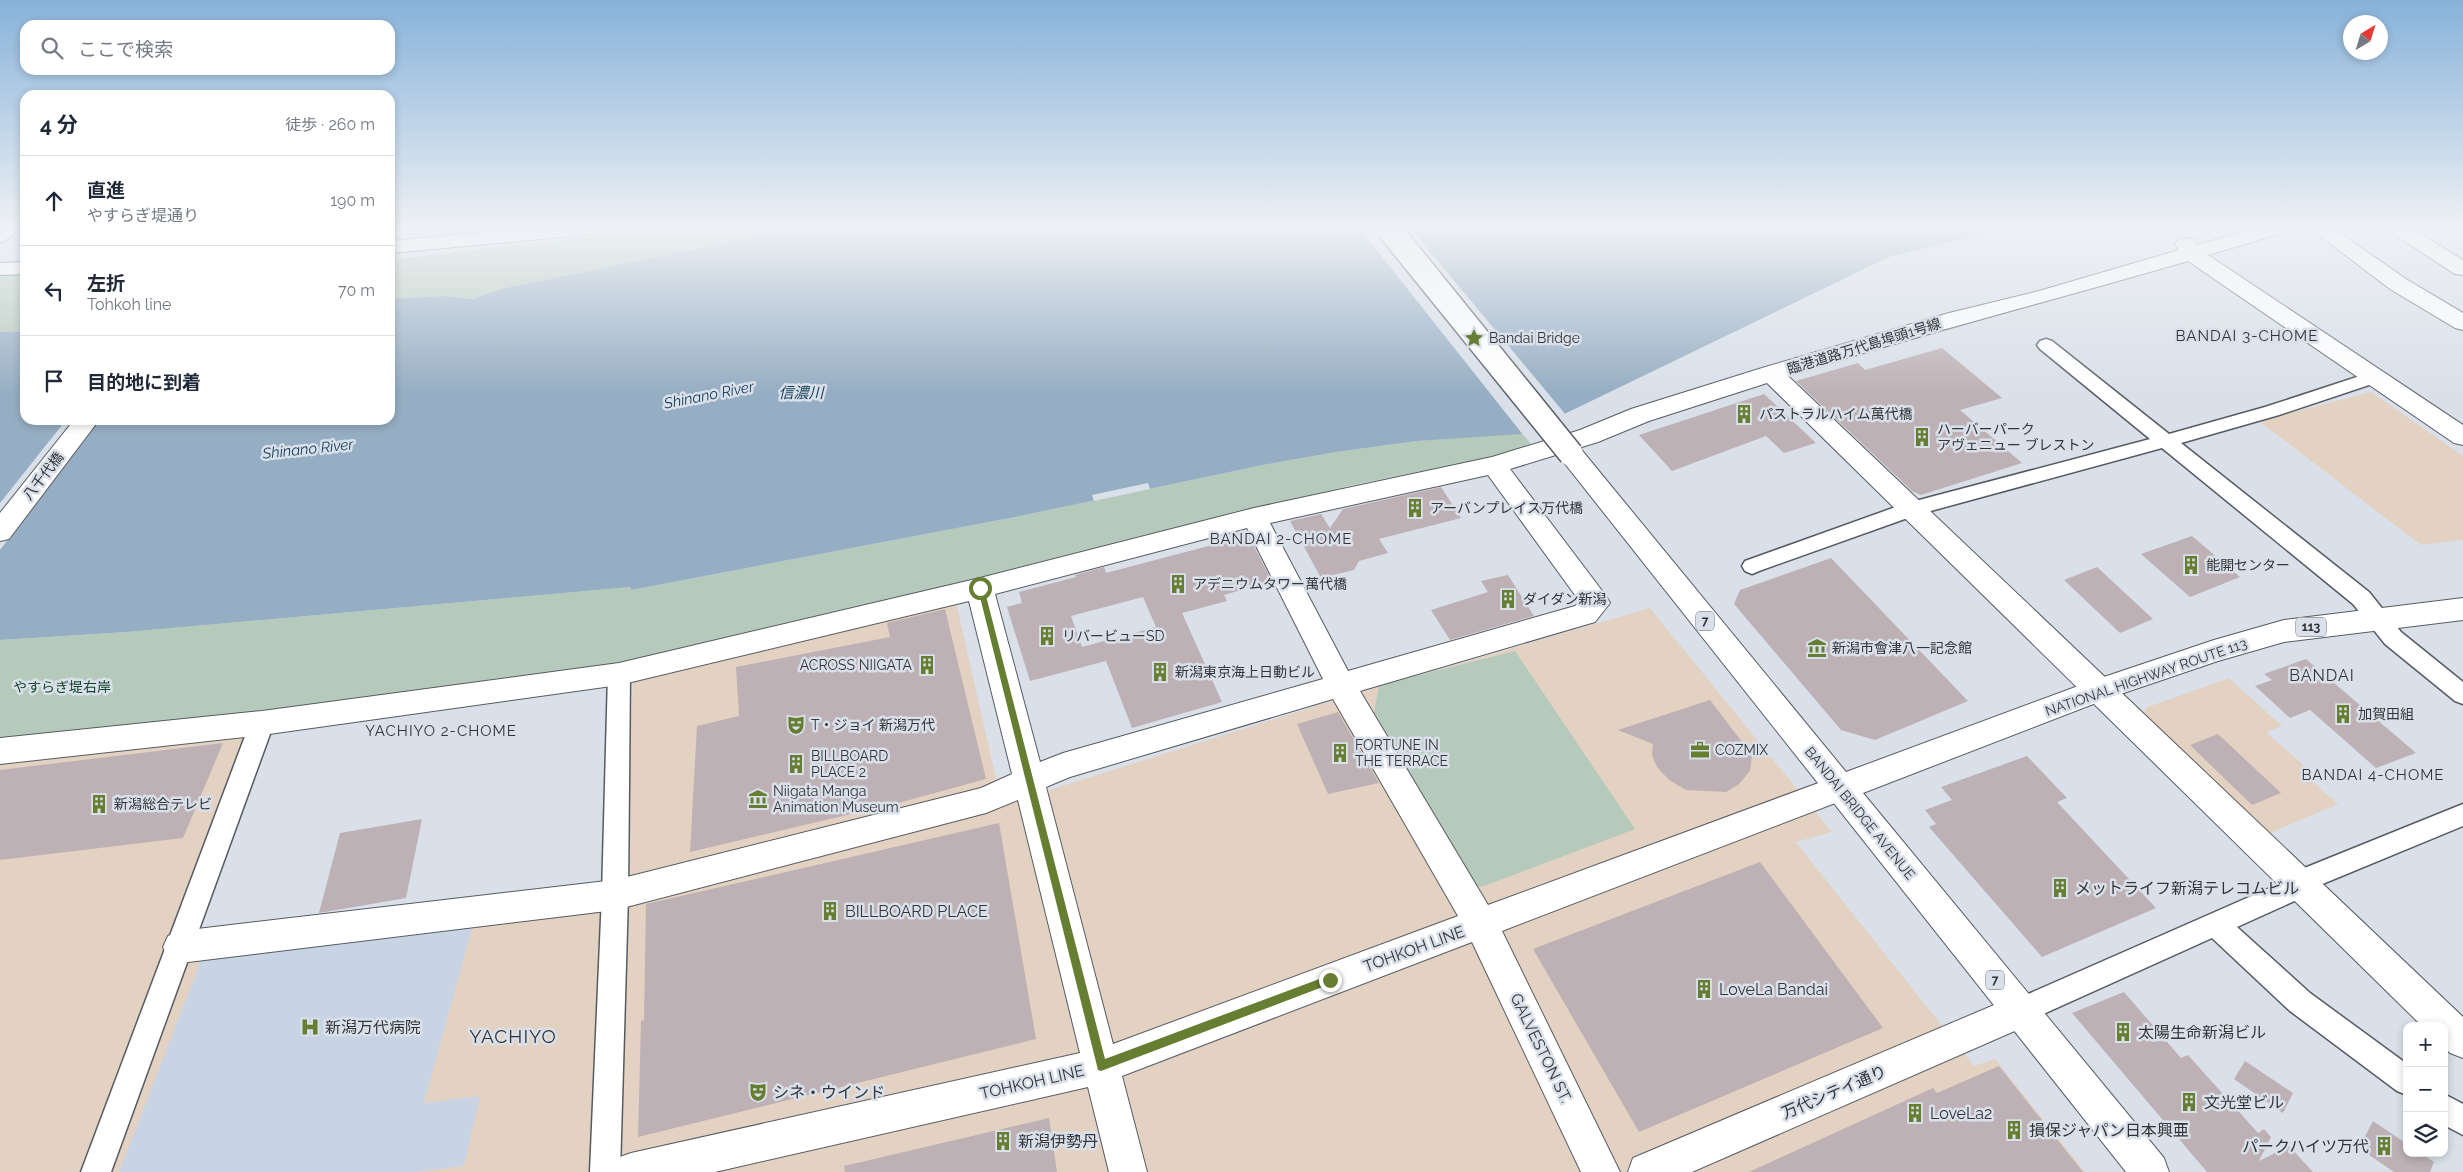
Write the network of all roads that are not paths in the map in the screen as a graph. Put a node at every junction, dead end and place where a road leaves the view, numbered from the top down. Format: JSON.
{"nodes":[{"id":1,"x":1433,"y":284,"type":"edge"},
{"id":2,"x":2045,"y":284,"type":"edge"},
{"id":3,"x":2245,"y":284,"type":"edge"},
{"id":4,"x":2251,"y":284,"type":"edge"},
{"id":5,"x":2398,"y":284,"type":"edge"},
{"id":6,"x":2463,"y":323,"type":"edge"},
{"id":7,"x":2046,"y":345,"type":"dead end"},
{"id":8,"x":1770,"y":373,"type":"junction"},
{"id":9,"x":2375,"y":377,"type":"junction"},
{"id":10,"x":2463,"y":420,"type":"edge"},
{"id":11,"x":83,"y":425,"type":"edge"},
{"id":12,"x":2463,"y":438,"type":"edge"},
{"id":13,"x":2165,"y":441,"type":"junction"},
{"id":14,"x":1494,"y":465,"type":"junction"},
{"id":15,"x":1911,"y":508,"type":"junction"},
{"id":16,"x":1254,"y":517,"type":"junction"},
{"id":17,"x":0,"y":532,"type":"edge"},
{"id":18,"x":1752,"y":566,"type":"dead end"},
{"id":19,"x":980,"y":588,"type":"junction"},
{"id":20,"x":2463,"y":609,"type":"edge"},
{"id":21,"x":2378,"y":618,"type":"junction"},
{"id":22,"x":619,"y":674,"type":"junction"},
{"id":23,"x":1340,"y":684,"type":"junction"},
{"id":24,"x":2099,"y":690,"type":"junction"},
{"id":25,"x":2463,"y":695,"type":"edge"},
{"id":26,"x":262,"y":723,"type":"junction"},
{"id":27,"x":0,"y":751,"type":"edge"},
{"id":28,"x":1029,"y":781,"type":"junction"},
{"id":29,"x":1840,"y":788,"type":"junction"},
{"id":30,"x":2463,"y":815,"type":"edge"},
{"id":31,"x":2301,"y":885,"type":"junction"},
{"id":32,"x":615,"y":895,"type":"junction"},
{"id":33,"x":1481,"y":924,"type":"junction"},
{"id":34,"x":2216,"y":925,"type":"junction"},
{"id":35,"x":180,"y":947,"type":"junction"},
{"id":36,"x":2020,"y":1011,"type":"junction"},
{"id":37,"x":2463,"y":1041,"type":"edge"},
{"id":38,"x":1101,"y":1066,"type":"junction"},
{"id":39,"x":2403,"y":1078,"type":"edge"},
{"id":40,"x":2448,"y":1111,"type":"edge"},
{"id":41,"x":2463,"y":1120,"type":"edge"},
{"id":42,"x":96,"y":1172,"type":"edge"},
{"id":43,"x":605,"y":1172,"type":"edge"},
{"id":44,"x":631,"y":1172,"type":"edge"},
{"id":45,"x":1128,"y":1172,"type":"edge"},
{"id":46,"x":1602,"y":1172,"type":"edge"},
{"id":47,"x":1647,"y":1172,"type":"edge"},
{"id":48,"x":2150,"y":1172,"type":"edge"}],
"edges":[{"from":1,"to":29,"type":"main road","name":"BANDAI BRIDGE AVENUE","number":"7","bridge":true},
{"from":2,"to":8,"type":"main road","name":"臨港道路万代島埠頭1号線"},
{"from":3,"to":9,"type":"main road"},
{"from":4,"to":10,"type":"main road"},
{"from":5,"to":6,"type":"main road"},
{"from":7,"to":13,"type":"street"},
{"from":8,"to":14,"type":"main road","name":"臨港道路万代島埠頭1号線"},
{"from":8,"to":15,"type":"main road"},
{"from":9,"to":12,"type":"main road"},
{"from":9,"to":13,"type":"street"},
{"from":11,"to":17,"type":"main road","name":"八千代橋"},
{"from":13,"to":15,"type":"street"},
{"from":13,"to":21,"type":"street"},
{"from":14,"to":16,"type":"main road","name":"臨港道路万代島埠頭1号線"},
{"from":14,"to":23,"type":"main road"},
{"from":15,"to":18,"type":"street"},
{"from":15,"to":24,"type":"main road"},
{"from":16,"to":19,"type":"main road","name":"臨港道路万代島埠頭1号線"},
{"from":16,"to":23,"type":"main road","name":"GALVESTON ST."},
{"from":19,"to":22,"type":"main road","name":"臨港道路万代島埠頭1号線"},
{"from":19,"to":28,"type":"main road"},
{"from":20,"to":21,"type":"main road","name":"NATIONAL HIGHWAY ROUTE 113","number":"113"},
{"from":21,"to":24,"type":"main road","name":"NATIONAL HIGHWAY ROUTE 113","number":"113"},
{"from":21,"to":25,"type":"street"},
{"from":22,"to":26,"type":"main road","name":"臨港道路万代島埠頭1号線"},
{"from":22,"to":32,"type":"street"},
{"from":23,"to":28,"type":"main road"},
{"from":23,"to":33,"type":"main road","name":"GALVESTON ST."},
{"from":24,"to":29,"type":"main road","name":"NATIONAL HIGHWAY ROUTE 113","number":"113"},
{"from":24,"to":31,"type":"main road"},
{"from":26,"to":27,"type":"main road","name":"臨港道路万代島埠頭1号線"},
{"from":26,"to":35,"type":"street"},
{"from":28,"to":32,"type":"main road"},
{"from":28,"to":38,"type":"main road"},
{"from":29,"to":33,"type":"main road","name":"TOHKOH LINE"},
{"from":29,"to":36,"type":"main road","name":"BANDAI BRIDGE AVENUE","number":"7"},
{"from":30,"to":31,"type":"street"},
{"from":31,"to":34,"type":"street"},
{"from":31,"to":37,"type":"main road"},
{"from":32,"to":35,"type":"main road"},
{"from":32,"to":43,"type":"street"},
{"from":33,"to":38,"type":"main road","name":"TOHKOH LINE"},
{"from":33,"to":46,"type":"main road","name":"GALVESTON ST."},
{"from":34,"to":36,"type":"street"},
{"from":34,"to":39,"type":"street"},
{"from":35,"to":42,"type":"street"},
{"from":36,"to":47,"type":"main road","name":"万代シテイ通り"},
{"from":36,"to":48,"type":"main road","name":"BANDAI BRIDGE AVENUE","number":"7"},
{"from":38,"to":44,"type":"main road","name":"TOHKOH LINE"},
{"from":38,"to":45,"type":"main road"},
{"from":40,"to":41,"type":"street"}]}
